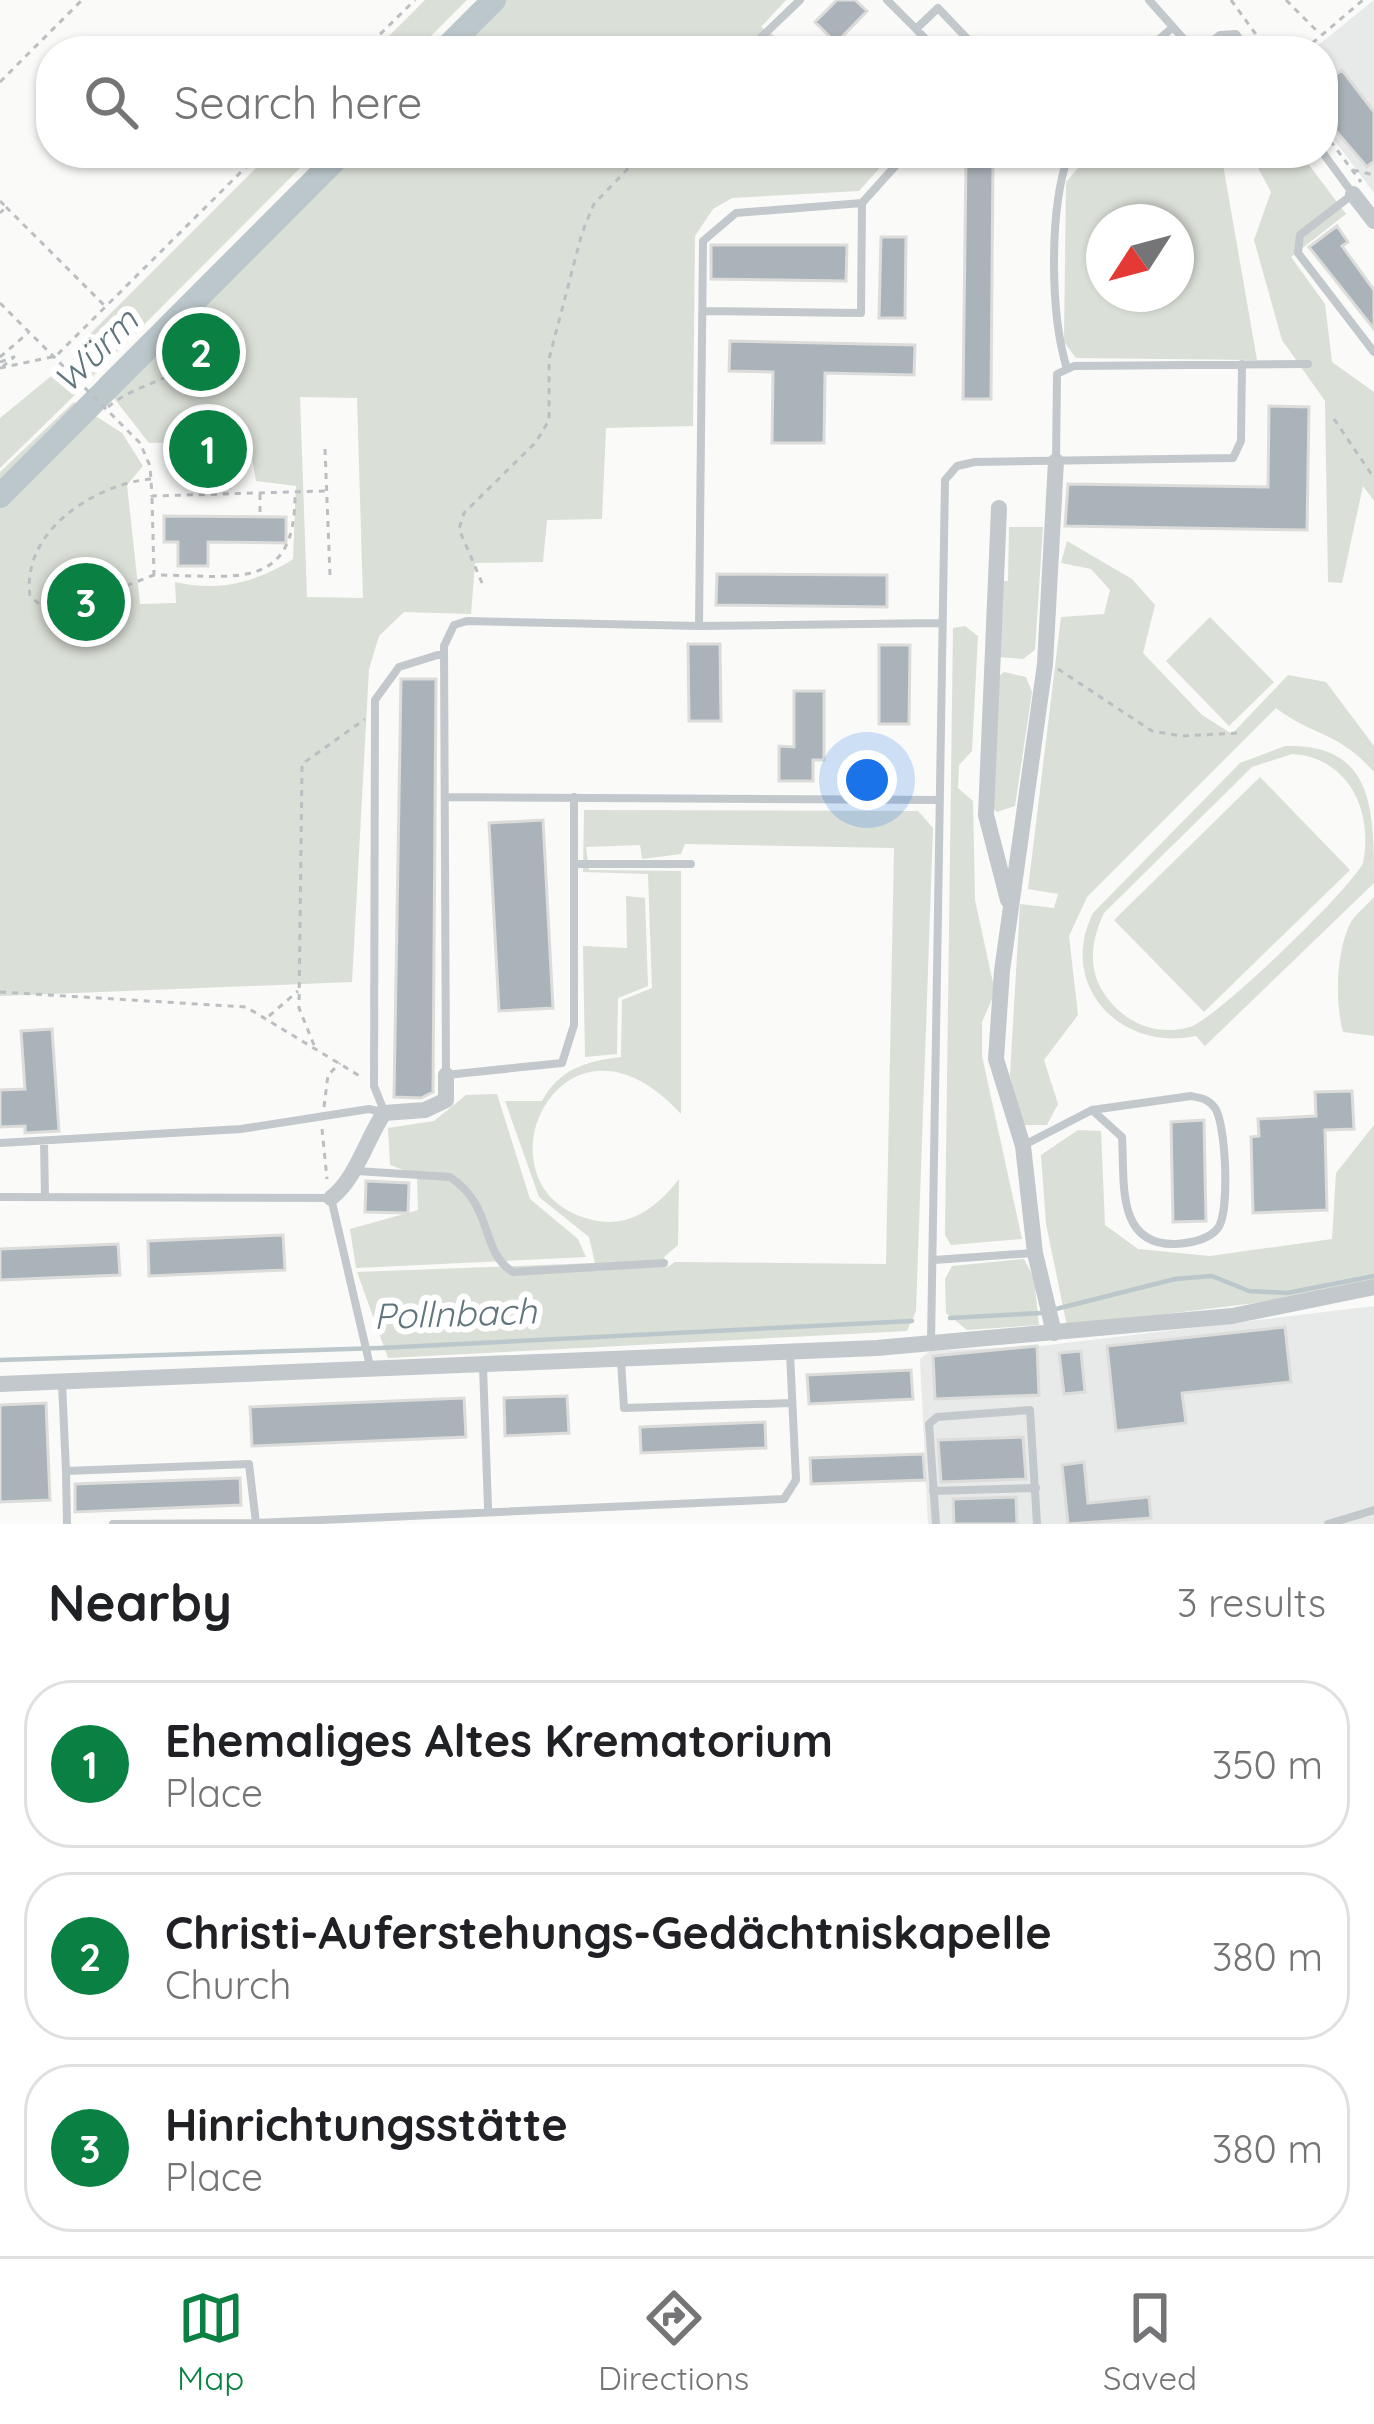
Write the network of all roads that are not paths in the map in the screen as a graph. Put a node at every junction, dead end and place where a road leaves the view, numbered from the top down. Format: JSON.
{"nodes":[{"id":1,"x":800,"y":0,"type":"edge"},
{"id":2,"x":887,"y":0,"type":"edge"},
{"id":3,"x":1149,"y":0,"type":"edge"},
{"id":4,"x":1173,"y":27,"type":"junction"},
{"id":5,"x":916,"y":29,"type":"junction"},
{"id":6,"x":763,"y":36,"type":"edge"},
{"id":7,"x":923,"y":36,"type":"edge"},
{"id":8,"x":965,"y":36,"type":"edge"},
{"id":9,"x":1163,"y":36,"type":"edge"},
{"id":10,"x":1182,"y":36,"type":"edge"},
{"id":11,"x":894,"y":168,"type":"edge"},
{"id":12,"x":1064,"y":168,"type":"edge"},
{"id":13,"x":1338,"y":168,"type":"edge"},
{"id":14,"x":1358,"y":189,"type":"junction"},
{"id":15,"x":862,"y":203,"type":"junction"},
{"id":16,"x":1374,"y":221,"type":"edge"},
{"id":17,"x":703,"y":311,"type":"junction"},
{"id":18,"x":1374,"y":352,"type":"edge"},
{"id":19,"x":1242,"y":364,"type":"junction"},
{"id":20,"x":1308,"y":364,"type":"dead end"},
{"id":21,"x":1067,"y":369,"type":"junction"},
{"id":22,"x":1056,"y":461,"type":"junction"},
{"id":23,"x":999,"y":508,"type":"dead end"},
{"id":24,"x":942,"y":623,"type":"junction"},
{"id":25,"x":699,"y":626,"type":"junction"},
{"id":26,"x":444,"y":652,"type":"junction"},
{"id":27,"x":445,"y":796,"type":"junction"},
{"id":28,"x":574,"y":797,"type":"junction"},
{"id":29,"x":940,"y":800,"type":"junction"},
{"id":30,"x":574,"y":864,"type":"junction"},
{"id":31,"x":691,"y":864,"type":"dead end"},
{"id":32,"x":1010,"y":910,"type":"junction"},
{"id":33,"x":446,"y":1075,"type":"junction"},
{"id":34,"x":1092,"y":1110,"type":"junction"},
{"id":35,"x":384,"y":1112,"type":"junction"},
{"id":36,"x":44,"y":1141,"type":"junction"},
{"id":37,"x":0,"y":1143,"type":"edge"},
{"id":38,"x":1023,"y":1146,"type":"junction"},
{"id":39,"x":352,"y":1171,"type":"junction"},
{"id":40,"x":45,"y":1197,"type":"junction"},
{"id":41,"x":0,"y":1198,"type":"edge"},
{"id":42,"x":331,"y":1198,"type":"junction"},
{"id":43,"x":1035,"y":1253,"type":"junction"},
{"id":44,"x":934,"y":1260,"type":"junction"},
{"id":45,"x":664,"y":1263,"type":"dead end"},
{"id":46,"x":1374,"y":1287,"type":"edge"},
{"id":47,"x":1051,"y":1318,"type":"junction"},
{"id":48,"x":931,"y":1344,"type":"junction"},
{"id":49,"x":790,"y":1352,"type":"junction"},
{"id":50,"x":621,"y":1360,"type":"junction"},
{"id":51,"x":483,"y":1366,"type":"junction"},
{"id":52,"x":370,"y":1368,"type":"junction"},
{"id":53,"x":62,"y":1381,"type":"junction"},
{"id":54,"x":0,"y":1384,"type":"edge"},
{"id":55,"x":792,"y":1403,"type":"junction"},
{"id":56,"x":66,"y":1471,"type":"junction"},
{"id":57,"x":1036,"y":1488,"type":"junction"},
{"id":58,"x":933,"y":1491,"type":"junction"},
{"id":59,"x":488,"y":1508,"type":"junction"},
{"id":60,"x":1374,"y":1510,"type":"edge"},
{"id":61,"x":256,"y":1523,"type":"edge"},
{"id":62,"x":67,"y":1524,"type":"edge"},
{"id":63,"x":113,"y":1524,"type":"edge"},
{"id":64,"x":240,"y":1524,"type":"edge"},
{"id":65,"x":936,"y":1524,"type":"edge"},
{"id":66,"x":1037,"y":1524,"type":"edge"},
{"id":67,"x":1328,"y":1524,"type":"edge"}],
"edges":[{"from":1,"to":6,"type":"lane"},
{"from":2,"to":5,"type":"lane"},
{"from":3,"to":4,"type":"lane"},
{"from":4,"to":9,"type":"lane"},
{"from":4,"to":10,"type":"lane"},
{"from":5,"to":7,"type":"lane"},
{"from":5,"to":8,"type":"lane"},
{"from":11,"to":15,"type":"lane"},
{"from":12,"to":21,"type":"lane"},
{"from":13,"to":14,"type":"lane"},
{"from":14,"to":16,"type":"street"},
{"from":14,"to":18,"type":"lane"},
{"from":15,"to":17,"type":"lane"},
{"from":15,"to":17,"type":"lane"},
{"from":17,"to":25,"type":"lane"},
{"from":19,"to":20,"type":"lane"},
{"from":19,"to":21,"type":"lane"},
{"from":19,"to":22,"type":"lane"},
{"from":21,"to":22,"type":"lane"},
{"from":22,"to":24,"type":"lane"},
{"from":22,"to":32,"type":"street"},
{"from":23,"to":32,"type":"street"},
{"from":24,"to":25,"type":"lane"},
{"from":24,"to":29,"type":"lane"},
{"from":25,"to":26,"type":"lane"},
{"from":26,"to":27,"type":"lane"},
{"from":26,"to":35,"type":"lane"},
{"from":27,"to":28,"type":"lane"},
{"from":27,"to":33,"type":"lane"},
{"from":28,"to":29,"type":"lane"},
{"from":28,"to":30,"type":"lane"},
{"from":29,"to":44,"type":"lane"},
{"from":30,"to":31,"type":"lane"},
{"from":30,"to":33,"type":"lane"},
{"from":32,"to":38,"type":"street"},
{"from":33,"to":35,"type":"street"},
{"from":34,"to":34,"type":"lane"},
{"from":34,"to":38,"type":"lane"},
{"from":35,"to":36,"type":"lane"},
{"from":35,"to":39,"type":"street"},
{"from":36,"to":37,"type":"lane"},
{"from":36,"to":40,"type":"lane"},
{"from":38,"to":43,"type":"street"},
{"from":39,"to":42,"type":"street"},
{"from":39,"to":45,"type":"lane"},
{"from":40,"to":41,"type":"lane"},
{"from":40,"to":42,"type":"lane"},
{"from":42,"to":52,"type":"lane"},
{"from":43,"to":44,"type":"lane"},
{"from":43,"to":47,"type":"street"},
{"from":44,"to":48,"type":"lane"},
{"from":46,"to":47,"type":"street"},
{"from":47,"to":48,"type":"street"},
{"from":48,"to":49,"type":"street"},
{"from":49,"to":50,"type":"street"},
{"from":49,"to":55,"type":"lane"},
{"from":50,"to":51,"type":"street"},
{"from":50,"to":55,"type":"lane"},
{"from":51,"to":52,"type":"street"},
{"from":51,"to":59,"type":"lane"},
{"from":52,"to":53,"type":"street"},
{"from":53,"to":54,"type":"street"},
{"from":53,"to":56,"type":"lane"},
{"from":55,"to":59,"type":"lane"},
{"from":56,"to":61,"type":"lane"},
{"from":56,"to":62,"type":"lane"},
{"from":57,"to":58,"type":"lane"},
{"from":57,"to":58,"type":"lane"},
{"from":57,"to":66,"type":"lane"},
{"from":58,"to":65,"type":"lane"},
{"from":59,"to":61,"type":"lane"},
{"from":60,"to":67,"type":"lane"},
{"from":61,"to":64,"type":"lane"},
{"from":63,"to":64,"type":"lane"}]}
